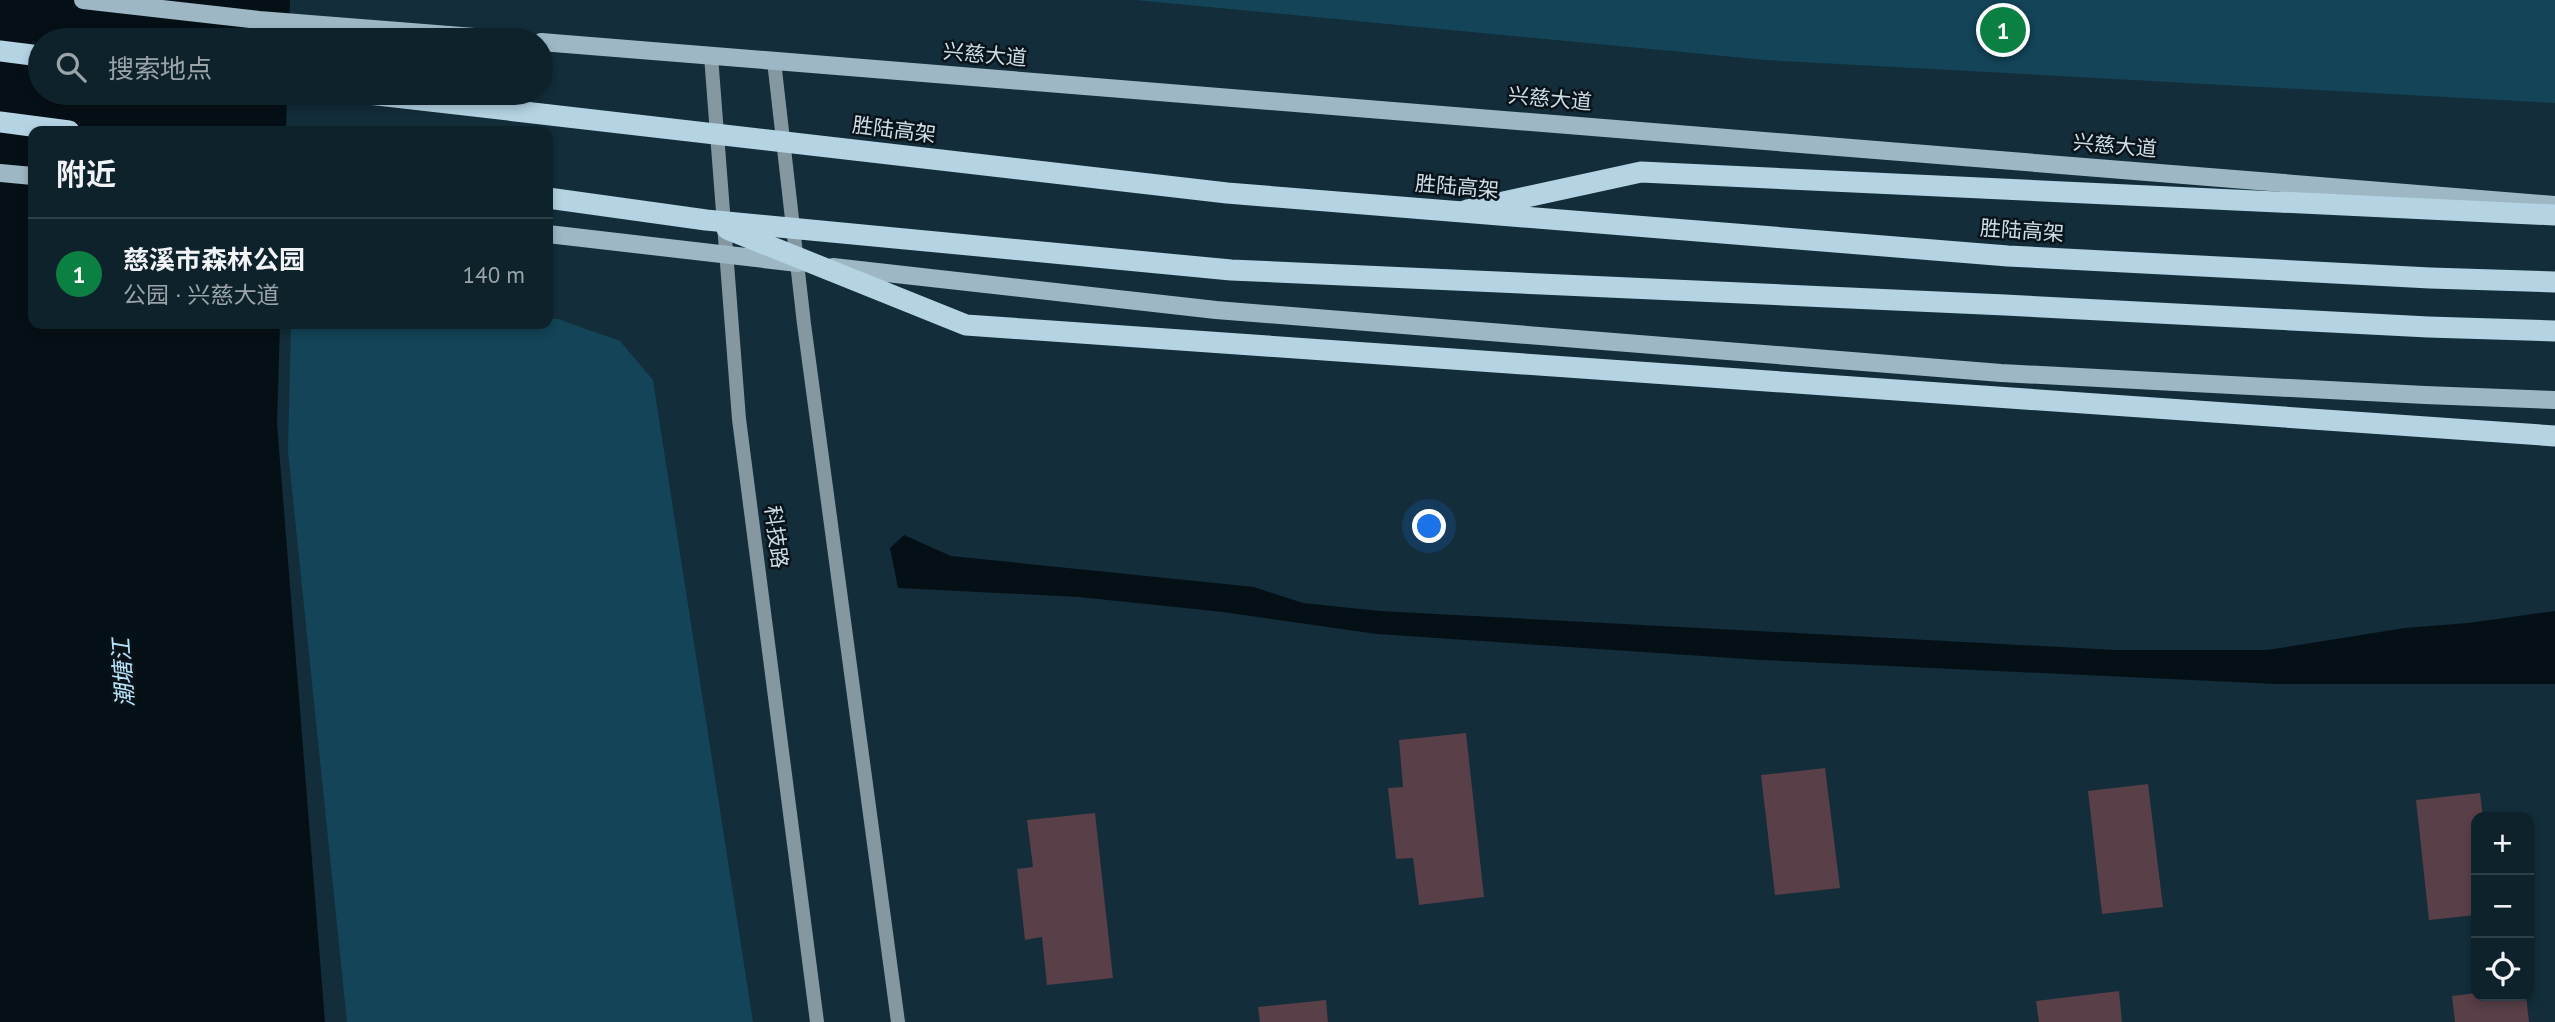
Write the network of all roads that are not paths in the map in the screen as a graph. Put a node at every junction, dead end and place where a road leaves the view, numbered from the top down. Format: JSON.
{"nodes":[{"id":1,"x":83,"y":0,"type":"edge"},
{"id":2,"x":361,"y":28,"type":"edge"},
{"id":3,"x":553,"y":43,"type":"edge"},
{"id":4,"x":0,"y":51,"type":"edge"},
{"id":5,"x":28,"y":54,"type":"edge"},
{"id":6,"x":711,"y":56,"type":"junction"},
{"id":7,"x":774,"y":61,"type":"junction"},
{"id":8,"x":464,"y":105,"type":"edge"},
{"id":9,"x":0,"y":122,"type":"edge"},
{"id":10,"x":31,"y":126,"type":"edge"},
{"id":11,"x":0,"y":173,"type":"edge"},
{"id":12,"x":28,"y":176,"type":"edge"},
{"id":13,"x":553,"y":199,"type":"edge"},
{"id":14,"x":2555,"y":205,"type":"edge"},
{"id":15,"x":1460,"y":212,"type":"junction"},
{"id":16,"x":2555,"y":215,"type":"edge"},
{"id":17,"x":706,"y":220,"type":"junction"},
{"id":18,"x":553,"y":235,"type":"edge"},
{"id":19,"x":798,"y":262,"type":"junction"},
{"id":20,"x":2555,"y":282,"type":"edge"},
{"id":21,"x":2555,"y":331,"type":"edge"},
{"id":22,"x":2555,"y":400,"type":"edge"},
{"id":23,"x":2555,"y":436,"type":"edge"},
{"id":24,"x":817,"y":1022,"type":"edge"},
{"id":25,"x":898,"y":1022,"type":"edge"}],
"edges":[{"from":1,"to":2,"type":"main road"},
{"from":3,"to":6,"type":"main road","name":"兴慈大道"},
{"from":4,"to":5,"type":"highway"},
{"from":6,"to":7,"type":"main road","name":"兴慈大道"},
{"from":6,"to":24,"type":"main road","name":"科技路"},
{"from":7,"to":14,"type":"main road","name":"兴慈大道"},
{"from":7,"to":19,"type":"main road"},
{"from":8,"to":15,"type":"highway","name":"胜陆高架","bridge":true},
{"from":9,"to":10,"type":"highway"},
{"from":11,"to":12,"type":"main road"},
{"from":13,"to":17,"type":"highway","bridge":true},
{"from":15,"to":16,"type":"highway","bridge":true},
{"from":15,"to":20,"type":"highway","name":"胜陆高架","bridge":true},
{"from":17,"to":21,"type":"highway","bridge":true},
{"from":17,"to":23,"type":"highway","bridge":true},
{"from":18,"to":19,"type":"main road"},
{"from":19,"to":22,"type":"main road"},
{"from":19,"to":25,"type":"main road"}]}
